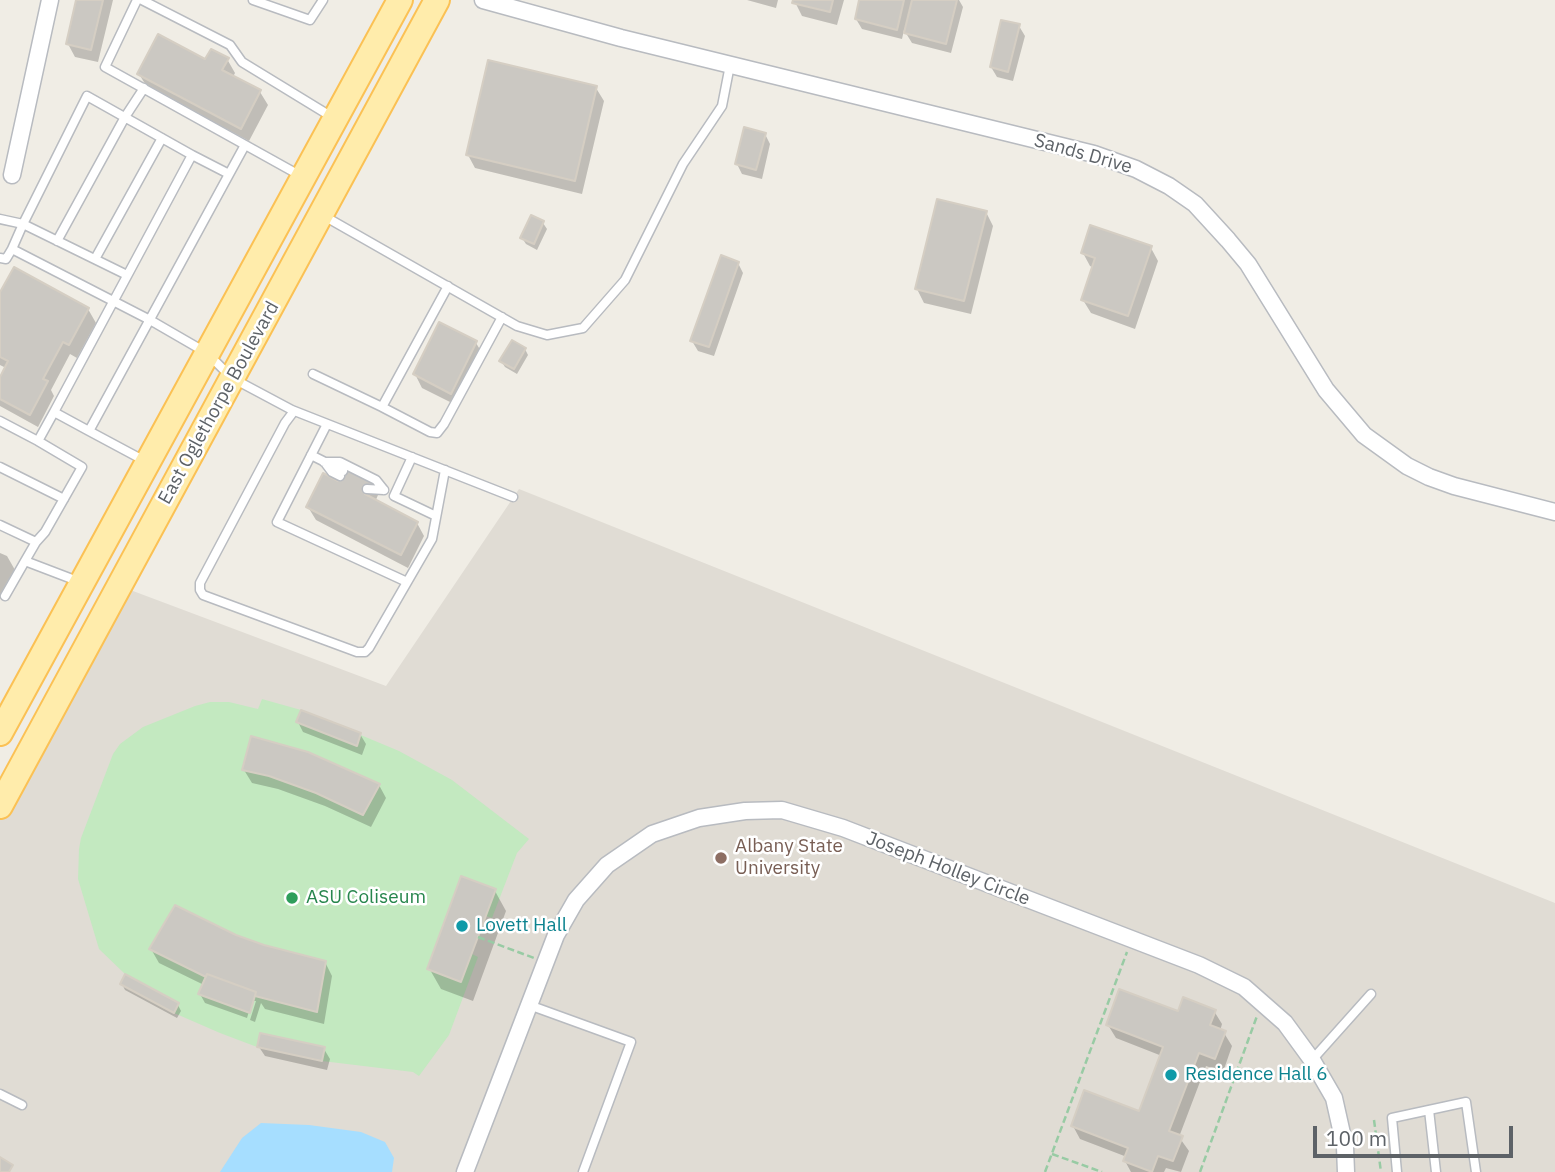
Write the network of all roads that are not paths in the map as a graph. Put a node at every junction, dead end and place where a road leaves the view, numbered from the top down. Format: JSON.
{"nodes":[{"id":1,"x":50,"y":0,"type":"edge"},
{"id":2,"x":140,"y":0,"type":"edge"},
{"id":3,"x":253,"y":0,"type":"edge"},
{"id":4,"x":323,"y":0,"type":"edge"},
{"id":5,"x":400,"y":0,"type":"edge"},
{"id":6,"x":437,"y":0,"type":"edge"},
{"id":7,"x":483,"y":0,"type":"edge"},
{"id":8,"x":730,"y":65,"type":"junction"},
{"id":9,"x":144,"y":88,"type":"junction"},
{"id":10,"x":125,"y":117,"type":"junction"},
{"id":11,"x":335,"y":119,"type":"junction"},
{"id":12,"x":162,"y":138,"type":"junction"},
{"id":13,"x":245,"y":145,"type":"junction"},
{"id":14,"x":192,"y":155,"type":"junction"},
{"id":15,"x":229,"y":174,"type":"junction"},
{"id":16,"x":12,"y":175,"type":"dead end"},
{"id":17,"x":303,"y":177,"type":"junction"},
{"id":18,"x":321,"y":215,"type":"junction"},
{"id":19,"x":0,"y":219,"type":"edge"},
{"id":20,"x":23,"y":224,"type":"junction"},
{"id":21,"x":57,"y":240,"type":"junction"},
{"id":22,"x":12,"y":249,"type":"junction"},
{"id":23,"x":0,"y":258,"type":"edge"},
{"id":24,"x":95,"y":259,"type":"junction"},
{"id":25,"x":127,"y":275,"type":"junction"},
{"id":26,"x":448,"y":286,"type":"junction"},
{"id":27,"x":114,"y":300,"type":"junction"},
{"id":28,"x":502,"y":317,"type":"junction"},
{"id":29,"x":150,"y":320,"type":"junction"},
{"id":30,"x":207,"y":354,"type":"junction"},
{"id":31,"x":313,"y":374,"type":"dead end"},
{"id":32,"x":232,"y":378,"type":"junction"},
{"id":33,"x":382,"y":407,"type":"junction"},
{"id":34,"x":294,"y":411,"type":"junction"},
{"id":35,"x":54,"y":412,"type":"junction"},
{"id":36,"x":0,"y":421,"type":"edge"},
{"id":37,"x":327,"y":424,"type":"junction"},
{"id":38,"x":89,"y":431,"type":"junction"},
{"id":39,"x":38,"y":441,"type":"junction"},
{"id":40,"x":311,"y":455,"type":"junction"},
{"id":41,"x":412,"y":457,"type":"junction"},
{"id":42,"x":147,"y":462,"type":"junction"},
{"id":43,"x":324,"y":462,"type":"junction"},
{"id":44,"x":0,"y":467,"type":"edge"},
{"id":45,"x":445,"y":470,"type":"junction"},
{"id":46,"x":341,"y":474,"type":"dead end"},
{"id":47,"x":368,"y":487,"type":"dead end"},
{"id":48,"x":384,"y":491,"type":"junction"},
{"id":49,"x":394,"y":496,"type":"junction"},
{"id":50,"x":513,"y":497,"type":"dead end"},
{"id":51,"x":64,"y":499,"type":"junction"},
{"id":52,"x":1555,"y":512,"type":"edge"},
{"id":53,"x":436,"y":516,"type":"junction"},
{"id":54,"x":0,"y":525,"type":"edge"},
{"id":55,"x":36,"y":542,"type":"junction"},
{"id":56,"x":25,"y":561,"type":"junction"},
{"id":57,"x":407,"y":582,"type":"junction"},
{"id":58,"x":82,"y":583,"type":"junction"},
{"id":59,"x":5,"y":596,"type":"dead end"},
{"id":60,"x":0,"y":733,"type":"edge"},
{"id":61,"x":0,"y":806,"type":"edge"},
{"id":62,"x":1371,"y":994,"type":"dead end"},
{"id":63,"x":529,"y":1005,"type":"junction"},
{"id":64,"x":1312,"y":1060,"type":"junction"},
{"id":65,"x":0,"y":1094,"type":"edge"},
{"id":66,"x":22,"y":1105,"type":"dead end"},
{"id":67,"x":1429,"y":1111,"type":"junction"},
{"id":68,"x":465,"y":1172,"type":"edge"},
{"id":69,"x":583,"y":1172,"type":"edge"},
{"id":70,"x":1346,"y":1172,"type":"edge"},
{"id":71,"x":1396,"y":1172,"type":"edge"},
{"id":72,"x":1436,"y":1172,"type":"edge"},
{"id":73,"x":1476,"y":1172,"type":"edge"}],
"edges":[{"from":1,"to":16,"type":"street"},
{"from":2,"to":9,"type":"lane"},
{"from":2,"to":11,"type":"lane"},
{"from":3,"to":4,"type":"lane"},
{"from":5,"to":11,"type":"main road","name":"East Oglethorpe Boulevard"},
{"from":6,"to":18,"type":"main road","name":"East Oglethorpe Boulevard"},
{"from":7,"to":8,"type":"street","name":"Sands Drive"},
{"from":8,"to":28,"type":"lane"},
{"from":8,"to":52,"type":"street","name":"Sands Drive"},
{"from":9,"to":10,"type":"lane"},
{"from":9,"to":13,"type":"lane"},
{"from":10,"to":12,"type":"lane"},
{"from":10,"to":20,"type":"lane"},
{"from":10,"to":21,"type":"lane"},
{"from":11,"to":17,"type":"main road","name":"East Oglethorpe Boulevard"},
{"from":12,"to":14,"type":"lane"},
{"from":12,"to":24,"type":"lane"},
{"from":13,"to":15,"type":"lane"},
{"from":13,"to":17,"type":"lane"},
{"from":14,"to":15,"type":"lane"},
{"from":14,"to":25,"type":"lane"},
{"from":15,"to":29,"type":"lane"},
{"from":17,"to":30,"type":"main road","name":"East Oglethorpe Boulevard"},
{"from":18,"to":26,"type":"lane"},
{"from":18,"to":32,"type":"main road","name":"East Oglethorpe Boulevard"},
{"from":19,"to":20,"type":"lane"},
{"from":20,"to":21,"type":"lane"},
{"from":20,"to":22,"type":"lane"},
{"from":21,"to":24,"type":"lane"},
{"from":22,"to":23,"type":"lane"},
{"from":22,"to":27,"type":"lane"},
{"from":24,"to":25,"type":"lane"},
{"from":25,"to":27,"type":"lane"},
{"from":26,"to":28,"type":"lane"},
{"from":26,"to":33,"type":"lane"},
{"from":27,"to":29,"type":"lane"},
{"from":27,"to":35,"type":"lane"},
{"from":28,"to":33,"type":"lane"},
{"from":29,"to":30,"type":"lane"},
{"from":29,"to":38,"type":"lane"},
{"from":30,"to":32,"type":"lane"},
{"from":30,"to":42,"type":"main road","name":"East Oglethorpe Boulevard"},
{"from":31,"to":33,"type":"lane"},
{"from":32,"to":34,"type":"lane"},
{"from":32,"to":61,"type":"main road","name":"East Oglethorpe Boulevard"},
{"from":34,"to":37,"type":"lane"},
{"from":34,"to":57,"type":"lane"},
{"from":35,"to":38,"type":"lane"},
{"from":35,"to":39,"type":"lane"},
{"from":36,"to":39,"type":"lane"},
{"from":37,"to":40,"type":"lane"},
{"from":37,"to":41,"type":"lane"},
{"from":38,"to":42,"type":"lane"},
{"from":39,"to":51,"type":"lane"},
{"from":40,"to":43,"type":"lane"},
{"from":40,"to":57,"type":"lane"},
{"from":41,"to":45,"type":"lane"},
{"from":41,"to":49,"type":"lane"},
{"from":42,"to":58,"type":"main road","name":"East Oglethorpe Boulevard"},
{"from":43,"to":46,"type":"lane"},
{"from":43,"to":48,"type":"lane"},
{"from":44,"to":51,"type":"lane"},
{"from":45,"to":50,"type":"lane"},
{"from":45,"to":53,"type":"lane"},
{"from":47,"to":48,"type":"lane"},
{"from":48,"to":49,"type":"lane"},
{"from":49,"to":53,"type":"lane"},
{"from":51,"to":55,"type":"lane"},
{"from":53,"to":57,"type":"lane"},
{"from":54,"to":55,"type":"lane"},
{"from":55,"to":56,"type":"lane"},
{"from":56,"to":58,"type":"lane"},
{"from":56,"to":59,"type":"lane"},
{"from":58,"to":60,"type":"main road","name":"East Oglethorpe Boulevard"},
{"from":62,"to":64,"type":"lane"},
{"from":63,"to":64,"type":"street","name":"Joseph Holley Circle"},
{"from":63,"to":68,"type":"street","name":"Joseph Holley Circle"},
{"from":63,"to":69,"type":"lane"},
{"from":64,"to":70,"type":"street","name":"Joseph Holley Circle"},
{"from":65,"to":66,"type":"lane"},
{"from":67,"to":71,"type":"lane"},
{"from":67,"to":72,"type":"lane"},
{"from":67,"to":73,"type":"lane"}]}
